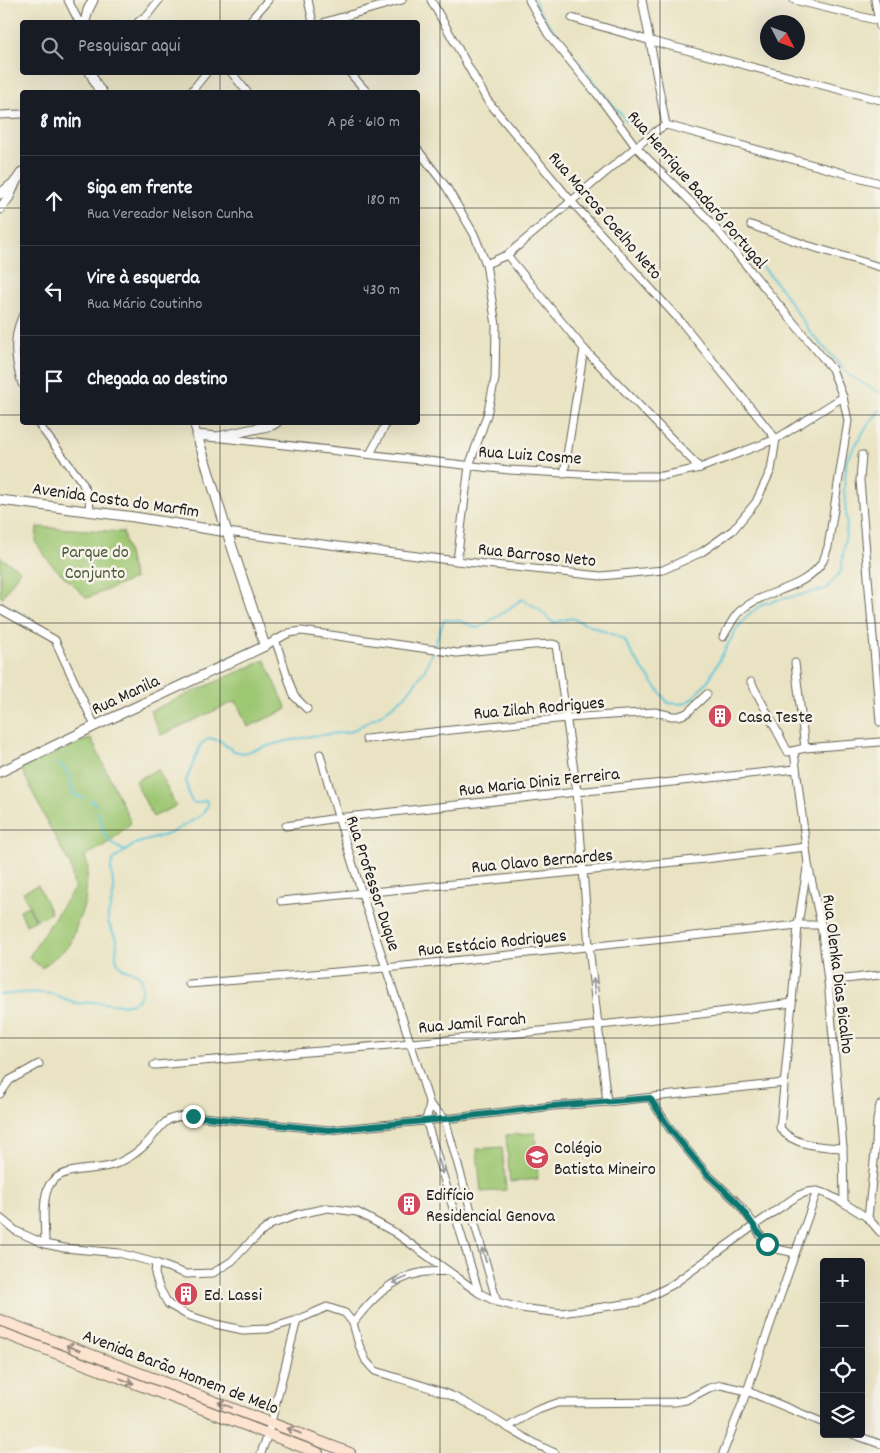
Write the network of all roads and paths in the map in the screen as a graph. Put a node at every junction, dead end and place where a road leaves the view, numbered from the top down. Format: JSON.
{"nodes":[{"id":1,"x":68,"y":0,"type":"edge"},
{"id":2,"x":93,"y":0,"type":"edge"},
{"id":3,"x":159,"y":0,"type":"edge"},
{"id":4,"x":268,"y":0,"type":"edge"},
{"id":5,"x":308,"y":0,"type":"edge"},
{"id":6,"x":402,"y":0,"type":"edge"},
{"id":7,"x":431,"y":0,"type":"edge"},
{"id":8,"x":529,"y":0,"type":"edge"},
{"id":9,"x":642,"y":0,"type":"edge"},
{"id":10,"x":875,"y":0,"type":"edge"},
{"id":11,"x":798,"y":1,"type":"edge"},
{"id":12,"x":572,"y":18,"type":"dead end"},
{"id":13,"x":78,"y":20,"type":"edge"},
{"id":14,"x":86,"y":20,"type":"edge"},
{"id":15,"x":140,"y":20,"type":"edge"},
{"id":16,"x":251,"y":20,"type":"edge"},
{"id":17,"x":313,"y":20,"type":"edge"},
{"id":18,"x":332,"y":20,"type":"edge"},
{"id":19,"x":879,"y":24,"type":"edge"},
{"id":20,"x":650,"y":41,"type":"junction"},
{"id":21,"x":92,"y":75,"type":"edge"},
{"id":22,"x":205,"y":75,"type":"edge"},
{"id":23,"x":234,"y":75,"type":"edge"},
{"id":24,"x":352,"y":75,"type":"edge"},
{"id":25,"x":100,"y":90,"type":"edge"},
{"id":26,"x":194,"y":90,"type":"edge"},
{"id":27,"x":246,"y":90,"type":"edge"},
{"id":28,"x":365,"y":90,"type":"edge"},
{"id":29,"x":880,"y":100,"type":"edge"},
{"id":30,"x":20,"y":114,"type":"edge"},
{"id":31,"x":0,"y":115,"type":"edge"},
{"id":32,"x":666,"y":125,"type":"junction"},
{"id":33,"x":637,"y":146,"type":"junction"},
{"id":34,"x":420,"y":153,"type":"edge"},
{"id":35,"x":20,"y":175,"type":"edge"},
{"id":36,"x":16,"y":181,"type":"junction"},
{"id":37,"x":880,"y":183,"type":"edge"},
{"id":38,"x":0,"y":194,"type":"edge"},
{"id":39,"x":571,"y":201,"type":"junction"},
{"id":40,"x":0,"y":209,"type":"edge"},
{"id":41,"x":751,"y":225,"type":"dead end"},
{"id":42,"x":507,"y":256,"type":"junction"},
{"id":43,"x":486,"y":264,"type":"junction"},
{"id":44,"x":880,"y":267,"type":"edge"},
{"id":45,"x":20,"y":322,"type":"edge"},
{"id":46,"x":584,"y":349,"type":"junction"},
{"id":47,"x":20,"y":376,"type":"edge"},
{"id":48,"x":843,"y":397,"type":"junction"},
{"id":49,"x":39,"y":425,"type":"edge"},
{"id":50,"x":194,"y":425,"type":"edge"},
{"id":51,"x":272,"y":425,"type":"edge"},
{"id":52,"x":385,"y":425,"type":"edge"},
{"id":53,"x":197,"y":435,"type":"junction"},
{"id":54,"x":218,"y":437,"type":"junction"},
{"id":55,"x":776,"y":440,"type":"junction"},
{"id":56,"x":370,"y":454,"type":"junction"},
{"id":57,"x":862,"y":455,"type":"dead end"},
{"id":58,"x":469,"y":466,"type":"junction"},
{"id":59,"x":700,"y":468,"type":"junction"},
{"id":60,"x":564,"y":474,"type":"junction"},
{"id":61,"x":0,"y":500,"type":"edge"},
{"id":62,"x":90,"y":512,"type":"junction"},
{"id":63,"x":227,"y":532,"type":"junction"},
{"id":64,"x":458,"y":561,"type":"junction"},
{"id":65,"x":0,"y":609,"type":"edge"},
{"id":66,"x":880,"y":624,"type":"edge"},
{"id":67,"x":872,"y":625,"type":"junction"},
{"id":68,"x":723,"y":637,"type":"dead end"},
{"id":69,"x":275,"y":639,"type":"junction"},
{"id":70,"x":265,"y":646,"type":"junction"},
{"id":71,"x":795,"y":663,"type":"dead end"},
{"id":72,"x":751,"y":682,"type":"dead end"},
{"id":73,"x":708,"y":694,"type":"dead end"},
{"id":74,"x":307,"y":709,"type":"dead end"},
{"id":75,"x":567,"y":718,"type":"junction"},
{"id":76,"x":880,"y":722,"type":"edge"},
{"id":77,"x":95,"y":726,"type":"junction"},
{"id":78,"x":366,"y":739,"type":"dead end"},
{"id":79,"x":880,"y":742,"type":"edge"},
{"id":80,"x":804,"y":748,"type":"junction"},
{"id":81,"x":791,"y":751,"type":"junction"},
{"id":82,"x":320,"y":754,"type":"dead end"},
{"id":83,"x":796,"y":769,"type":"junction"},
{"id":84,"x":0,"y":772,"type":"edge"},
{"id":85,"x":577,"y":792,"type":"junction"},
{"id":86,"x":338,"y":818,"type":"junction"},
{"id":87,"x":286,"y":826,"type":"dead end"},
{"id":88,"x":806,"y":847,"type":"junction"},
{"id":89,"x":808,"y":864,"type":"junction"},
{"id":90,"x":583,"y":871,"type":"junction"},
{"id":91,"x":361,"y":892,"type":"junction"},
{"id":92,"x":281,"y":901,"type":"dead end"},
{"id":93,"x":798,"y":925,"type":"junction"},
{"id":94,"x":821,"y":925,"type":"junction"},
{"id":95,"x":589,"y":947,"type":"junction"},
{"id":96,"x":386,"y":968,"type":"junction"},
{"id":97,"x":880,"y":975,"type":"edge"},
{"id":98,"x":828,"y":981,"type":"junction"},
{"id":99,"x":189,"y":984,"type":"dead end"},
{"id":100,"x":792,"y":1003,"type":"junction"},
{"id":101,"x":598,"y":1026,"type":"junction"},
{"id":102,"x":411,"y":1042,"type":"junction"},
{"id":103,"x":39,"y":1064,"type":"dead end"},
{"id":104,"x":154,"y":1065,"type":"dead end"},
{"id":105,"x":784,"y":1083,"type":"junction"},
{"id":106,"x":0,"y":1094,"type":"edge"},
{"id":107,"x":650,"y":1098,"type":"junction"},
{"id":108,"x":607,"y":1102,"type":"junction"},
{"id":109,"x":430,"y":1104,"type":"junction"},
{"id":110,"x":880,"y":1104,"type":"edge"},
{"id":111,"x":445,"y":1119,"type":"junction"},
{"id":112,"x":426,"y":1120,"type":"junction"},
{"id":113,"x":842,"y":1148,"type":"junction"},
{"id":114,"x":817,"y":1191,"type":"junction"},
{"id":115,"x":844,"y":1203,"type":"junction"},
{"id":116,"x":0,"y":1218,"type":"edge"},
{"id":117,"x":870,"y":1220,"type":"junction"},
{"id":118,"x":880,"y":1222,"type":"edge"},
{"id":119,"x":754,"y":1225,"type":"junction"},
{"id":120,"x":880,"y":1232,"type":"edge"},
{"id":121,"x":45,"y":1244,"type":"junction"},
{"id":122,"x":795,"y":1253,"type":"junction"},
{"id":123,"x":156,"y":1263,"type":"junction"},
{"id":124,"x":447,"y":1271,"type":"junction"},
{"id":125,"x":480,"y":1293,"type":"junction"},
{"id":126,"x":497,"y":1302,"type":"junction"},
{"id":127,"x":0,"y":1320,"type":"edge"},
{"id":128,"x":296,"y":1320,"type":"junction"},
{"id":129,"x":353,"y":1323,"type":"junction"},
{"id":130,"x":0,"y":1332,"type":"edge"},
{"id":131,"x":747,"y":1391,"type":"junction"},
{"id":132,"x":820,"y":1421,"type":"edge"},
{"id":133,"x":270,"y":1422,"type":"junction"},
{"id":134,"x":508,"y":1427,"type":"junction"},
{"id":135,"x":268,"y":1434,"type":"junction"},
{"id":136,"x":863,"y":1438,"type":"edge"},
{"id":137,"x":880,"y":1444,"type":"edge"},
{"id":138,"x":539,"y":1450,"type":"edge"},
{"id":139,"x":261,"y":1453,"type":"edge"},
{"id":140,"x":318,"y":1453,"type":"edge"},
{"id":141,"x":350,"y":1453,"type":"edge"},
{"id":142,"x":554,"y":1453,"type":"edge"},
{"id":143,"x":724,"y":1453,"type":"edge"}],
"edges":[{"from":1,"to":13,"type":"street"},
{"from":2,"to":14,"type":"street"},
{"from":3,"to":15,"type":"street"},
{"from":4,"to":16,"type":"street"},
{"from":5,"to":17,"type":"street"},
{"from":6,"to":18,"type":"street"},
{"from":7,"to":39,"type":"street","name":"Rua Marcos Coelho Neto"},
{"from":8,"to":33,"type":"street","name":"Rua Henrique Badaró Portugal"},
{"from":9,"to":20,"type":"street"},
{"from":10,"to":19,"type":"street"},
{"from":11,"to":19,"type":"street"},
{"from":12,"to":20,"type":"street"},
{"from":20,"to":29,"type":"street"},
{"from":20,"to":32,"type":"street"},
{"from":21,"to":25,"type":"street"},
{"from":22,"to":26,"type":"street"},
{"from":23,"to":27,"type":"street"},
{"from":24,"to":28,"type":"street"},
{"from":30,"to":31,"type":"street"},
{"from":32,"to":33,"type":"street"},
{"from":32,"to":37,"type":"street"},
{"from":33,"to":39,"type":"street"},
{"from":33,"to":48,"type":"street","name":"Rua Henrique Badaró Portugal"},
{"from":34,"to":43,"type":"street"},
{"from":35,"to":36,"type":"street"},
{"from":36,"to":38,"type":"street"},
{"from":36,"to":40,"type":"street"},
{"from":39,"to":42,"type":"street"},
{"from":39,"to":55,"type":"street","name":"Rua Marcos Coelho Neto"},
{"from":41,"to":44,"type":"street"},
{"from":42,"to":43,"type":"street"},
{"from":42,"to":46,"type":"street"},
{"from":43,"to":58,"type":"street"},
{"from":45,"to":47,"type":"street"},
{"from":46,"to":59,"type":"street"},
{"from":46,"to":60,"type":"street"},
{"from":48,"to":55,"type":"street","name":"Rua Luiz Cosme"},
{"from":48,"to":68,"type":"street","name":"Rua Henrique Badaró Portugal"},
{"from":49,"to":62,"type":"street"},
{"from":50,"to":53,"type":"street"},
{"from":51,"to":54,"type":"street"},
{"from":52,"to":56,"type":"street"},
{"from":53,"to":54,"type":"street","name":"Rua Luiz Cosme"},
{"from":53,"to":63,"type":"street"},
{"from":54,"to":56,"type":"street","name":"Rua Luiz Cosme"},
{"from":55,"to":59,"type":"street","name":"Rua Luiz Cosme"},
{"from":55,"to":64,"type":"street","name":"Rua Barroso Neto"},
{"from":56,"to":58,"type":"street","name":"Rua Luiz Cosme"},
{"from":57,"to":67,"type":"street"},
{"from":58,"to":60,"type":"street","name":"Rua Luiz Cosme"},
{"from":58,"to":64,"type":"street"},
{"from":59,"to":60,"type":"street","name":"Rua Luiz Cosme"},
{"from":61,"to":62,"type":"street","name":"Avenida Costa do Marfim"},
{"from":62,"to":63,"type":"street","name":"Avenida Costa do Marfim"},
{"from":63,"to":64,"type":"street","name":"Rua Barroso Neto"},
{"from":63,"to":70,"type":"street"},
{"from":65,"to":77,"type":"street"},
{"from":66,"to":67,"type":"street"},
{"from":67,"to":76,"type":"street"},
{"from":69,"to":70,"type":"street"},
{"from":69,"to":74,"type":"street"},
{"from":69,"to":75,"type":"street"},
{"from":70,"to":77,"type":"street","name":"Rua Manila"},
{"from":71,"to":80,"type":"street"},
{"from":72,"to":81,"type":"street"},
{"from":73,"to":75,"type":"street","name":"Rua Zilah Rodrigues"},
{"from":75,"to":78,"type":"street","name":"Rua Zilah Rodrigues"},
{"from":75,"to":85,"type":"street"},
{"from":77,"to":84,"type":"street","name":"Rua Manila"},
{"from":79,"to":80,"type":"street"},
{"from":80,"to":81,"type":"street"},
{"from":81,"to":83,"type":"street","name":"Rua Olenka Dias Bicalho"},
{"from":82,"to":86,"type":"street","name":"Rua Professor Duque"},
{"from":83,"to":85,"type":"street","name":"Rua Maria Diniz Ferreira"},
{"from":83,"to":88,"type":"street","name":"Rua Olenka Dias Bicalho"},
{"from":85,"to":86,"type":"street","name":"Rua Maria Diniz Ferreira"},
{"from":85,"to":90,"type":"street"},
{"from":86,"to":87,"type":"street","name":"Rua Maria Diniz Ferreira"},
{"from":86,"to":91,"type":"street","name":"Rua Professor Duque"},
{"from":88,"to":89,"type":"street","name":"Rua Olenka Dias Bicalho"},
{"from":88,"to":90,"type":"street","name":"Rua Olavo Bernardes"},
{"from":89,"to":93,"type":"street"},
{"from":89,"to":94,"type":"street","name":"Rua Olenka Dias Bicalho"},
{"from":90,"to":91,"type":"street","name":"Rua Olavo Bernardes"},
{"from":90,"to":95,"type":"street"},
{"from":91,"to":92,"type":"street","name":"Rua Olavo Bernardes"},
{"from":91,"to":96,"type":"street","name":"Rua Professor Duque"},
{"from":93,"to":94,"type":"street","name":"Rua Estácio Rodrigues"},
{"from":93,"to":95,"type":"street","name":"Rua Estácio Rodrigues"},
{"from":93,"to":100,"type":"street"},
{"from":94,"to":98,"type":"street","name":"Rua Olenka Dias Bicalho"},
{"from":95,"to":96,"type":"street","name":"Rua Estácio Rodrigues"},
{"from":101,"to":95,"type":"street","one_way":true},
{"from":96,"to":99,"type":"street","name":"Rua Estácio Rodrigues"},
{"from":96,"to":102,"type":"street","name":"Rua Professor Duque"},
{"from":97,"to":98,"type":"street"},
{"from":98,"to":113,"type":"street","name":"Rua Olenka Dias Bicalho"},
{"from":100,"to":101,"type":"street","name":"Rua Jamil Farah"},
{"from":100,"to":105,"type":"street"},
{"from":101,"to":102,"type":"street","name":"Rua Jamil Farah"},
{"from":101,"to":108,"type":"street"},
{"from":102,"to":104,"type":"street","name":"Rua Jamil Farah"},
{"from":102,"to":109,"type":"street","name":"Rua Professor Duque"},
{"from":103,"to":106,"type":"street"},
{"from":105,"to":107,"type":"street"},
{"from":105,"to":113,"type":"street"},
{"from":107,"to":108,"type":"street"},
{"from":107,"to":119,"type":"street"},
{"from":108,"to":111,"type":"street"},
{"from":109,"to":111,"type":"street","name":"Rua Professor Duque"},
{"from":109,"to":112,"type":"street"},
{"from":110,"to":117,"type":"street"},
{"from":111,"to":112,"type":"street"},
{"from":126,"to":111,"type":"street","name":"Rua Professor Duque","one_way":true},
{"from":112,"to":121,"type":"street"},
{"from":112,"to":125,"type":"street","one_way":true},
{"from":113,"to":115,"type":"street","name":"Rua Olenka Dias Bicalho"},
{"from":114,"to":115,"type":"street"},
{"from":114,"to":119,"type":"street"},
{"from":114,"to":122,"type":"street"},
{"from":115,"to":117,"type":"street"},
{"from":116,"to":121,"type":"street"},
{"from":117,"to":118,"type":"street"},
{"from":117,"to":120,"type":"street"},
{"from":119,"to":122,"type":"street"},
{"from":119,"to":126,"type":"street"},
{"from":121,"to":123,"type":"street"},
{"from":122,"to":131,"type":"street"},
{"from":123,"to":124,"type":"street"},
{"from":123,"to":128,"type":"street"},
{"from":124,"to":125,"type":"street"},
{"from":124,"to":129,"type":"street","one_way":true},
{"from":125,"to":126,"type":"street"},
{"from":133,"to":127,"type":"main road","name":"Avenida Barão Homem de Melo","one_way":true},
{"from":128,"to":129,"type":"street"},
{"from":128,"to":133,"type":"street"},
{"from":129,"to":134,"type":"street"},
{"from":130,"to":135,"type":"main road","name":"Avenida Barão Homem de Melo","one_way":true},
{"from":131,"to":132,"type":"street"},
{"from":131,"to":134,"type":"street"},
{"from":131,"to":143,"type":"street"},
{"from":133,"to":135,"type":"street"},
{"from":141,"to":133,"type":"main road","name":"Avenida Barão Homem de Melo","one_way":true},
{"from":134,"to":138,"type":"street"},
{"from":135,"to":139,"type":"street"},
{"from":135,"to":140,"type":"main road","name":"Avenida Barão Homem de Melo"},
{"from":136,"to":137,"type":"street"},
{"from":138,"to":142,"type":"street"}]}
